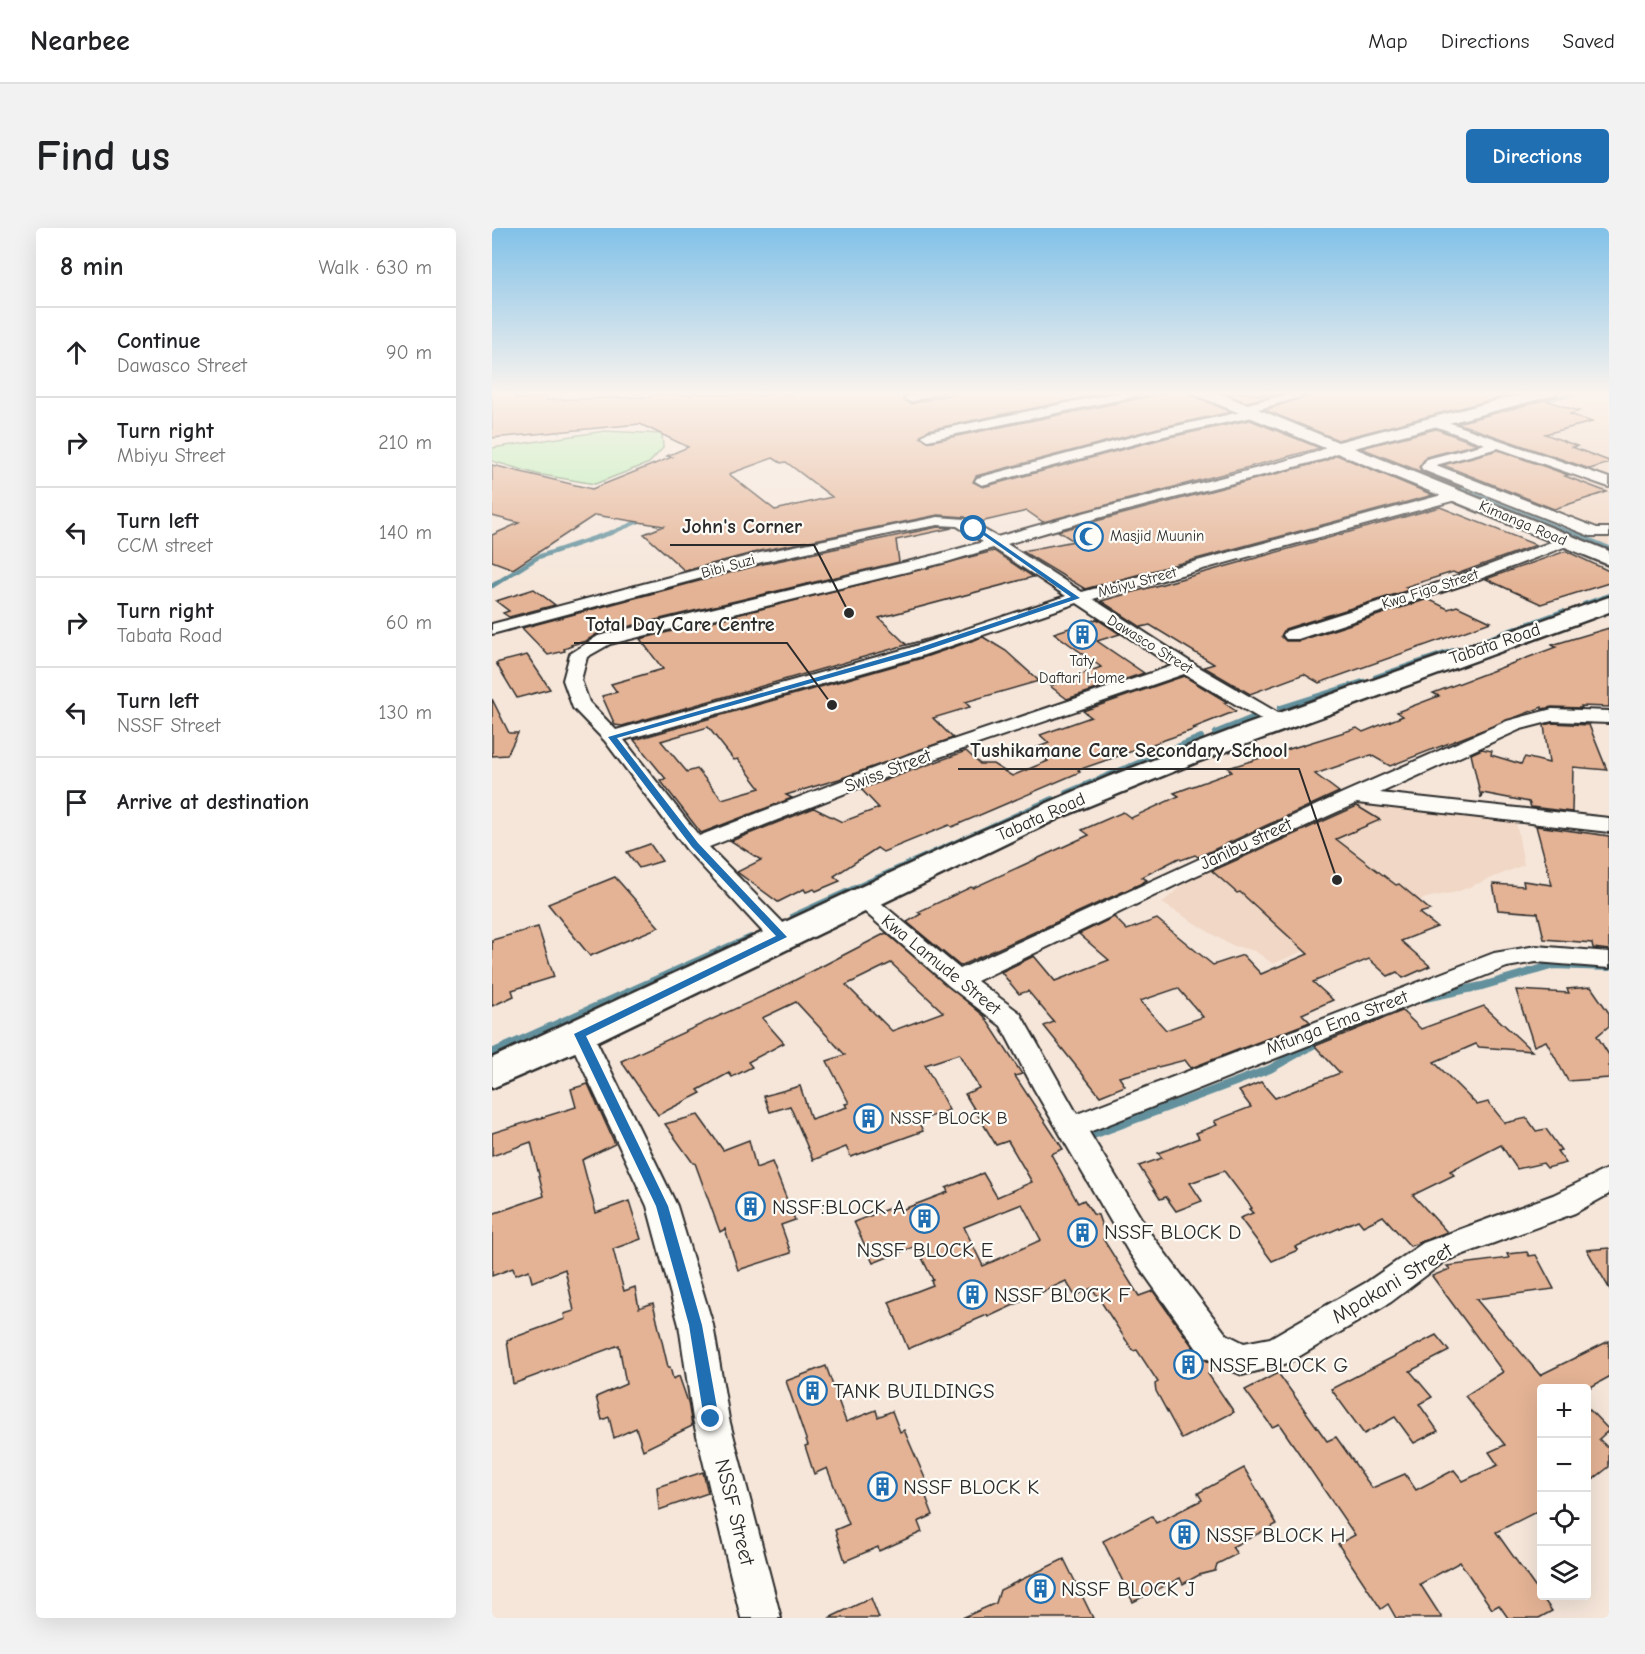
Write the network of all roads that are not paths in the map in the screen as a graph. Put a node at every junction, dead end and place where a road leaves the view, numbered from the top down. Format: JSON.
{"nodes":[{"id":1,"x":1073,"y":457,"type":"edge"},
{"id":2,"x":1313,"y":457,"type":"edge"},
{"id":3,"x":1363,"y":457,"type":"edge"},
{"id":4,"x":1451,"y":457,"type":"edge"},
{"id":5,"x":1535,"y":457,"type":"edge"},
{"id":6,"x":982,"y":481,"type":"dead end"},
{"id":7,"x":1609,"y":483,"type":"edge"},
{"id":8,"x":1458,"y":495,"type":"junction"},
{"id":9,"x":1609,"y":532,"type":"edge"},
{"id":10,"x":1567,"y":541,"type":"junction"},
{"id":11,"x":996,"y":543,"type":"junction"},
{"id":12,"x":1609,"y":559,"type":"edge"},
{"id":13,"x":1077,"y":598,"type":"junction"},
{"id":14,"x":1609,"y":604,"type":"edge"},
{"id":15,"x":494,"y":629,"type":"dead end"},
{"id":16,"x":1292,"y":635,"type":"dead end"},
{"id":17,"x":1186,"y":667,"type":"junction"},
{"id":18,"x":1609,"y":717,"type":"edge"},
{"id":19,"x":1278,"y":721,"type":"junction"},
{"id":20,"x":612,"y":737,"type":"junction"},
{"id":21,"x":1351,"y":796,"type":"junction"},
{"id":22,"x":1609,"y":825,"type":"edge"},
{"id":23,"x":695,"y":845,"type":"junction"},
{"id":24,"x":861,"y":898,"type":"junction"},
{"id":25,"x":782,"y":937,"type":"junction"},
{"id":26,"x":1609,"y":960,"type":"edge"},
{"id":27,"x":958,"y":980,"type":"junction"},
{"id":28,"x":580,"y":1034,"type":"junction"},
{"id":29,"x":492,"y":1074,"type":"edge"},
{"id":30,"x":1073,"y":1127,"type":"junction"},
{"id":31,"x":1609,"y":1180,"type":"edge"},
{"id":32,"x":1242,"y":1359,"type":"joint"},
{"id":33,"x":761,"y":1618,"type":"edge"}],
"edges":[{"from":1,"to":6,"type":"street"},
{"from":2,"to":11,"type":"street"},
{"from":3,"to":8,"type":"main road","name":"Kimanga Road"},
{"from":4,"to":9,"type":"street"},
{"from":5,"to":7,"type":"street"},
{"from":8,"to":10,"type":"main road","name":"Kimanga Road"},
{"from":8,"to":13,"type":"street","name":"Mbiyu Street"},
{"from":10,"to":12,"type":"main road","name":"Kimanga Road"},
{"from":10,"to":16,"type":"street","name":"Kwa Figo Street"},
{"from":11,"to":13,"type":"street","name":"Dawasco Street"},
{"from":11,"to":15,"type":"street","name":"Bibi Suzi"},
{"from":11,"to":20,"type":"street"},
{"from":13,"to":17,"type":"street","name":"Dawasco Street"},
{"from":13,"to":20,"type":"street","name":"Mbiyu Street"},
{"from":14,"to":19,"type":"main road","name":"Tabata Road"},
{"from":17,"to":19,"type":"street","name":"Dawasco Street"},
{"from":17,"to":23,"type":"street","name":"Swiss Street"},
{"from":18,"to":21,"type":"street","name":"Janibu street"},
{"from":19,"to":24,"type":"main road","name":"Tabata Road"},
{"from":20,"to":23,"type":"street"},
{"from":21,"to":22,"type":"street"},
{"from":21,"to":27,"type":"street","name":"Janibu street"},
{"from":23,"to":25,"type":"street"},
{"from":24,"to":25,"type":"main road","name":"Tabata Road"},
{"from":24,"to":27,"type":"street","name":"Kwa Lamude Street"},
{"from":25,"to":28,"type":"main road","name":"Tabata Road"},
{"from":26,"to":30,"type":"street","name":"Mfunga Ema Street"},
{"from":27,"to":30,"type":"street","name":"Kwa Lamude Street"},
{"from":28,"to":29,"type":"main road","name":"Tabata Road"},
{"from":28,"to":33,"type":"street","name":"NSSF Street"},
{"from":30,"to":32,"type":"street","name":"Kwa Lamude Street"},
{"from":31,"to":32,"type":"street","name":"Mpakani Street"}]}
